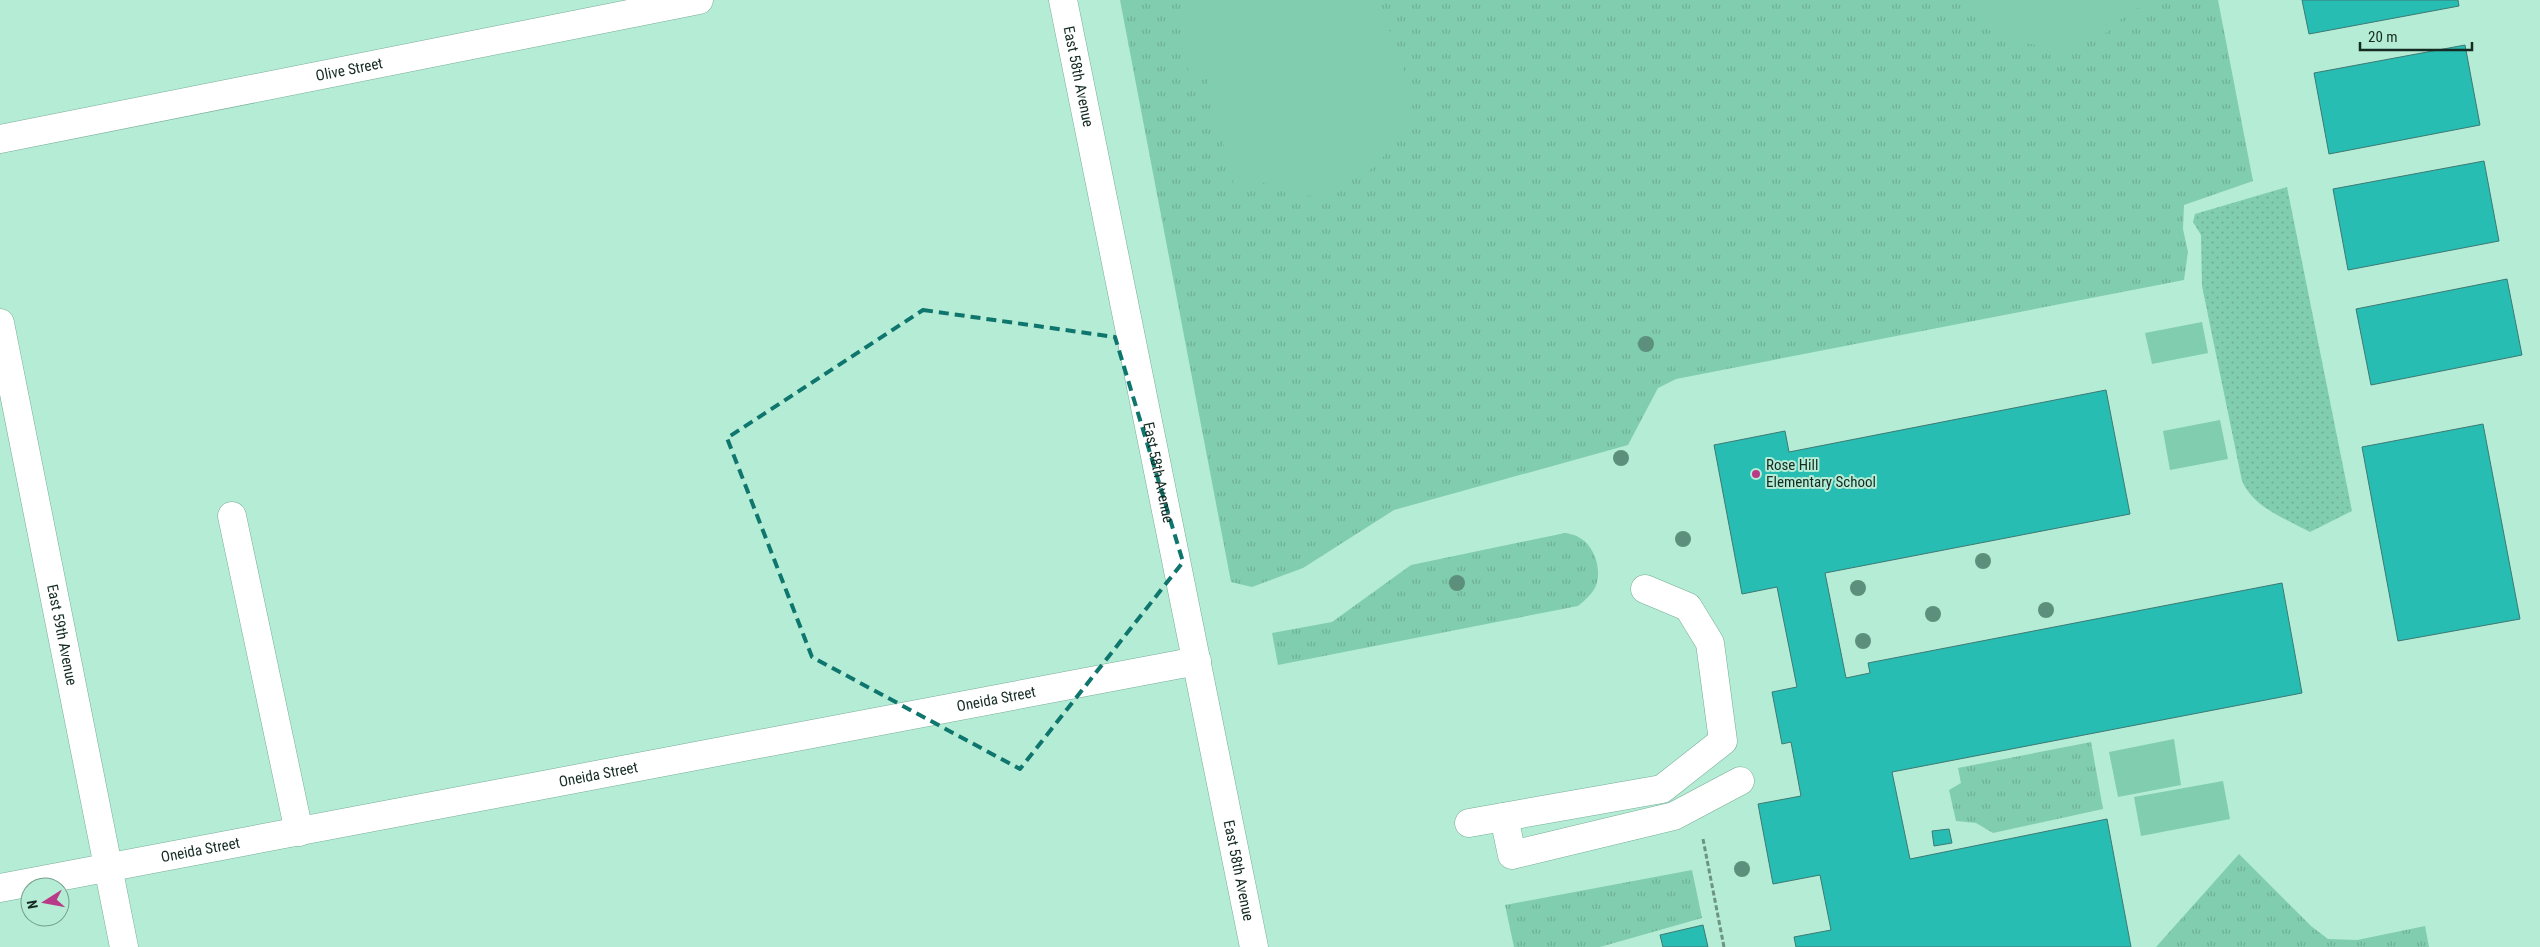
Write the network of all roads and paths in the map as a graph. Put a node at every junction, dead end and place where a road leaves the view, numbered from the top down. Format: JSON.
{"nodes":[{"id":1,"x":698,"y":0,"type":"edge"},
{"id":2,"x":1063,"y":0,"type":"edge"},
{"id":3,"x":0,"y":139,"type":"edge"},
{"id":4,"x":0,"y":323,"type":"edge"},
{"id":5,"x":232,"y":516,"type":"dead end"},
{"id":6,"x":1646,"y":589,"type":"dead end"},
{"id":7,"x":1197,"y":661,"type":"junction"},
{"id":8,"x":1740,"y":780,"type":"dead end"},
{"id":9,"x":1696,"y":804,"type":"junction"},
{"id":10,"x":1504,"y":816,"type":"junction"},
{"id":11,"x":1469,"y":823,"type":"dead end"},
{"id":12,"x":299,"y":832,"type":"junction"},
{"id":13,"x":108,"y":868,"type":"junction"},
{"id":14,"x":0,"y":888,"type":"edge"},
{"id":15,"x":124,"y":947,"type":"edge"},
{"id":16,"x":1254,"y":947,"type":"edge"},
{"id":17,"x":1724,"y":947,"type":"edge"}],
"edges":[{"from":1,"to":3,"type":"street","name":"Olive Street"},
{"from":2,"to":7,"type":"street","name":"East 58th Avenue"},
{"from":4,"to":13,"type":"street","name":"East 59th Avenue"},
{"from":5,"to":12,"type":"street"},
{"from":6,"to":10,"type":"street"},
{"from":7,"to":12,"type":"street","name":"Oneida Street"},
{"from":7,"to":16,"type":"street","name":"East 58th Avenue"},
{"from":8,"to":9,"type":"street"},
{"from":9,"to":10,"type":"street"},
{"from":9,"to":17,"type":"path"},
{"from":10,"to":11,"type":"street"},
{"from":12,"to":13,"type":"street","name":"Oneida Street"},
{"from":13,"to":14,"type":"street","name":"Oneida Street"},
{"from":13,"to":15,"type":"street","name":"East 59th Avenue"}]}
